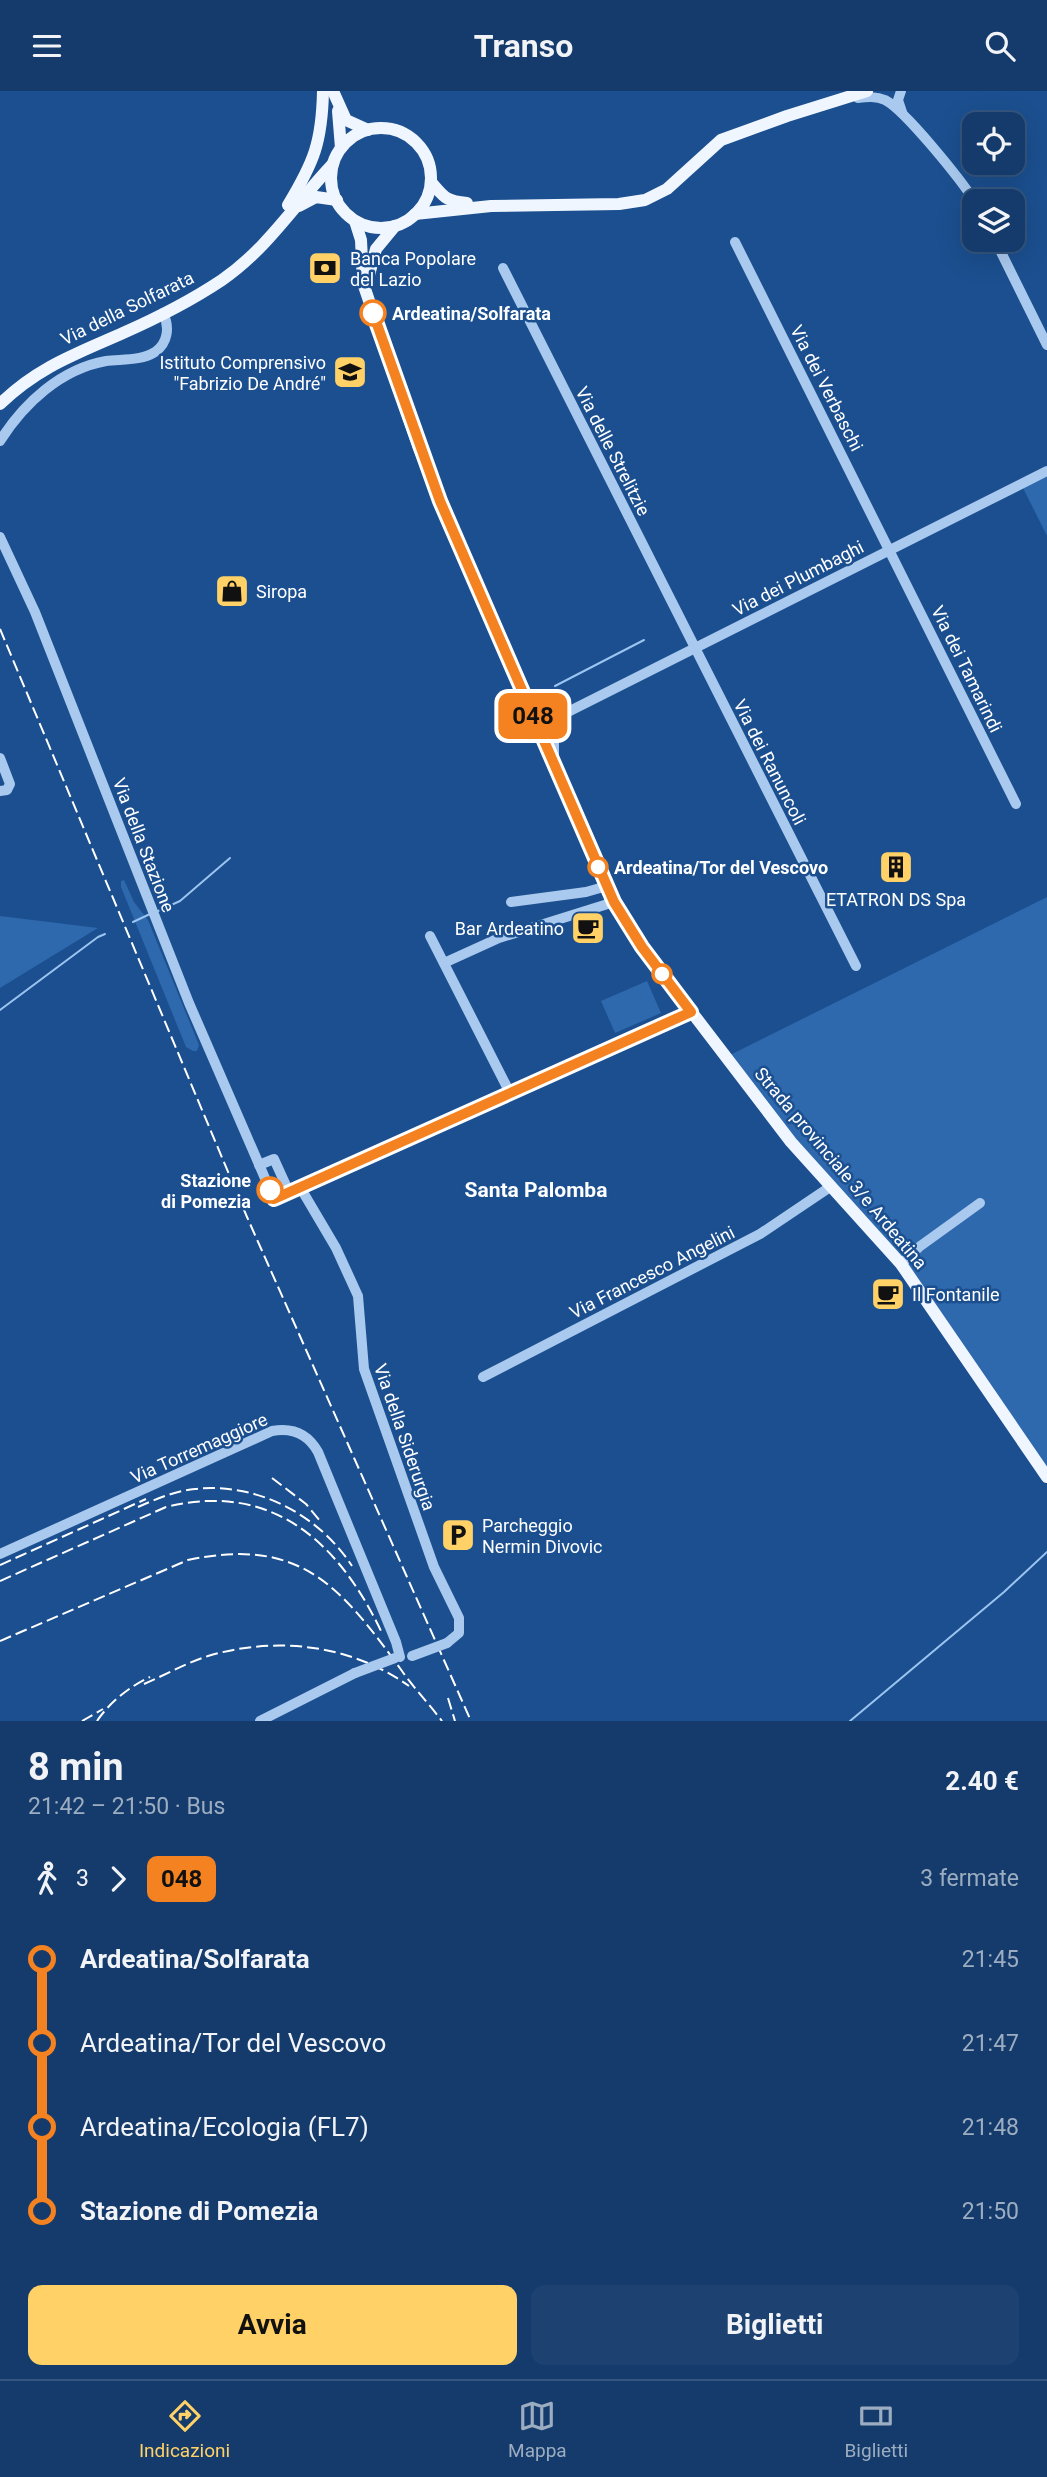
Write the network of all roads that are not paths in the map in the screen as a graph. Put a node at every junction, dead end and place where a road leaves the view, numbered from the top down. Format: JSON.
{"nodes":[{"id":1,"x":323,"y":91,"type":"edge"},
{"id":2,"x":333,"y":91,"type":"edge"},
{"id":3,"x":867,"y":91,"type":"edge"},
{"id":4,"x":901,"y":91,"type":"edge"},
{"id":5,"x":338,"y":104,"type":"junction"},
{"id":6,"x":813,"y":107,"type":"junction"},
{"id":7,"x":908,"y":122,"type":"junction"},
{"id":8,"x":368,"y":131,"type":"junction"},
{"id":9,"x":341,"y":148,"type":"junction"},
{"id":10,"x":332,"y":165,"type":"junction"},
{"id":11,"x":431,"y":182,"type":"junction"},
{"id":12,"x":967,"y":189,"type":"edge"},
{"id":13,"x":337,"y":200,"type":"junction"},
{"id":14,"x":491,"y":206,"type":"junction"},
{"id":15,"x":296,"y":208,"type":"junction"},
{"id":16,"x":415,"y":214,"type":"junction"},
{"id":17,"x":355,"y":221,"type":"junction"},
{"id":18,"x":395,"y":226,"type":"junction"},
{"id":19,"x":270,"y":240,"type":"junction"},
{"id":20,"x":735,"y":242,"type":"dead end"},
{"id":21,"x":1001,"y":252,"type":"edge"},
{"id":22,"x":503,"y":268,"type":"dead end"},
{"id":23,"x":369,"y":300,"type":"junction"},
{"id":24,"x":163,"y":313,"type":"junction"},
{"id":25,"x":1047,"y":345,"type":"edge"},
{"id":26,"x":0,"y":404,"type":"edge"},
{"id":27,"x":0,"y":441,"type":"edge"},
{"id":28,"x":1047,"y":471,"type":"edge"},
{"id":29,"x":0,"y":537,"type":"edge"},
{"id":30,"x":890,"y":549,"type":"junction"},
{"id":31,"x":695,"y":648,"type":"junction"},
{"id":32,"x":525,"y":699,"type":"junction"},
{"id":33,"x":565,"y":713,"type":"junction"},
{"id":34,"x":538,"y":727,"type":"junction"},
{"id":35,"x":0,"y":758,"type":"edge"},
{"id":36,"x":555,"y":768,"type":"junction"},
{"id":37,"x":0,"y":791,"type":"edge"},
{"id":38,"x":1016,"y":804,"type":"dead end"},
{"id":39,"x":607,"y":886,"type":"junction"},
{"id":40,"x":511,"y":902,"type":"dead end"},
{"id":41,"x":614,"y":902,"type":"junction"},
{"id":42,"x":430,"y":936,"type":"dead end"},
{"id":43,"x":444,"y":963,"type":"junction"},
{"id":44,"x":856,"y":966,"type":"dead end"},
{"id":45,"x":691,"y":1012,"type":"junction"},
{"id":46,"x":510,"y":1093,"type":"junction"},
{"id":47,"x":259,"y":1165,"type":"junction"},
{"id":48,"x":300,"y":1187,"type":"junction"},
{"id":49,"x":830,"y":1187,"type":"junction"},
{"id":50,"x":289,"y":1192,"type":"junction"},
{"id":51,"x":980,"y":1203,"type":"dead end"},
{"id":52,"x":901,"y":1264,"type":"junction"},
{"id":53,"x":483,"y":1377,"type":"dead end"},
{"id":54,"x":1047,"y":1477,"type":"edge"},
{"id":55,"x":0,"y":1554,"type":"edge"},
{"id":56,"x":397,"y":1658,"type":"junction"},
{"id":57,"x":260,"y":1721,"type":"edge"}],
"edges":[{"from":1,"to":19,"type":"main road"},
{"from":2,"to":5,"type":"main road"},
{"from":3,"to":6,"type":"main road"},
{"from":4,"to":7,"type":"street"},
{"from":5,"to":8,"type":"main road"},
{"from":5,"to":9,"type":"main road"},
{"from":6,"to":7,"type":"street"},
{"from":6,"to":14,"type":"main road"},
{"from":7,"to":12,"type":"street"},
{"from":8,"to":9,"type":"main road"},
{"from":8,"to":11,"type":"main road"},
{"from":9,"to":10,"type":"main road"},
{"from":10,"to":13,"type":"main road"},
{"from":10,"to":15,"type":"main road","name":"Via della Solfarata"},
{"from":11,"to":14,"type":"main road"},
{"from":11,"to":16,"type":"main road"},
{"from":13,"to":15,"type":"main road"},
{"from":13,"to":17,"type":"main road"},
{"from":14,"to":16,"type":"main road"},
{"from":15,"to":19,"type":"main road","name":"Via della Solfarata"},
{"from":16,"to":18,"type":"main road"},
{"from":17,"to":18,"type":"main road"},
{"from":17,"to":23,"type":"main road","name":"Strada provinciale 3/e Ardeatina"},
{"from":18,"to":23,"type":"main road"},
{"from":19,"to":24,"type":"main road","name":"Via della Solfarata"},
{"from":20,"to":30,"type":"street","name":"Via dei Verbaschi"},
{"from":21,"to":25,"type":"street"},
{"from":22,"to":31,"type":"street","name":"Via delle Strelitzie"},
{"from":23,"to":32,"type":"main road","name":"Strada provinciale 3/e Ardeatina"},
{"from":24,"to":26,"type":"main road","name":"Via della Solfarata"},
{"from":24,"to":27,"type":"street"},
{"from":28,"to":30,"type":"street","name":"Via dei Plumbaghi"},
{"from":29,"to":47,"type":"street","name":"Via della Stazione"},
{"from":30,"to":31,"type":"street","name":"Via dei Plumbaghi"},
{"from":30,"to":38,"type":"street","name":"Via dei Tamarindi"},
{"from":31,"to":33,"type":"street","name":"Via dei Plumbaghi"},
{"from":31,"to":44,"type":"street","name":"Via dei Ranuncoli"},
{"from":32,"to":33,"type":"street"},
{"from":32,"to":34,"type":"main road","name":"Strada provinciale 3/e Ardeatina"},
{"from":33,"to":34,"type":"street","name":"Via dei Plumbaghi"},
{"from":33,"to":36,"type":"street"},
{"from":34,"to":36,"type":"main road","name":"Strada provinciale 3/e Ardeatina"},
{"from":35,"to":37,"type":"street"},
{"from":36,"to":39,"type":"main road","name":"Strada provinciale 3/e Ardeatina"},
{"from":39,"to":40,"type":"street"},
{"from":39,"to":41,"type":"main road","name":"Strada provinciale 3/e Ardeatina"},
{"from":41,"to":43,"type":"street"},
{"from":41,"to":45,"type":"main road","name":"Strada provinciale 3/e Ardeatina"},
{"from":42,"to":43,"type":"street"},
{"from":43,"to":46,"type":"street"},
{"from":45,"to":46,"type":"street"},
{"from":45,"to":49,"type":"main road","name":"Strada provinciale 3/e Ardeatina"},
{"from":46,"to":48,"type":"street"},
{"from":47,"to":50,"type":"street"},
{"from":47,"to":50,"type":"street","name":"Via della Stazione"},
{"from":48,"to":50,"type":"street"},
{"from":48,"to":56,"type":"street","name":"Via della Siderurgia","bridge":true},
{"from":49,"to":52,"type":"main road","name":"Strada provinciale 3/e Ardeatina"},
{"from":49,"to":53,"type":"street","name":"Via Francesco Angelini"},
{"from":51,"to":52,"type":"street"},
{"from":52,"to":54,"type":"main road","name":"Strada provinciale 3/e Ardeatina"},
{"from":55,"to":56,"type":"street","name":"Via Torremaggiore"},
{"from":56,"to":57,"type":"street","name":"Via della Siderurgia","bridge":true}]}
